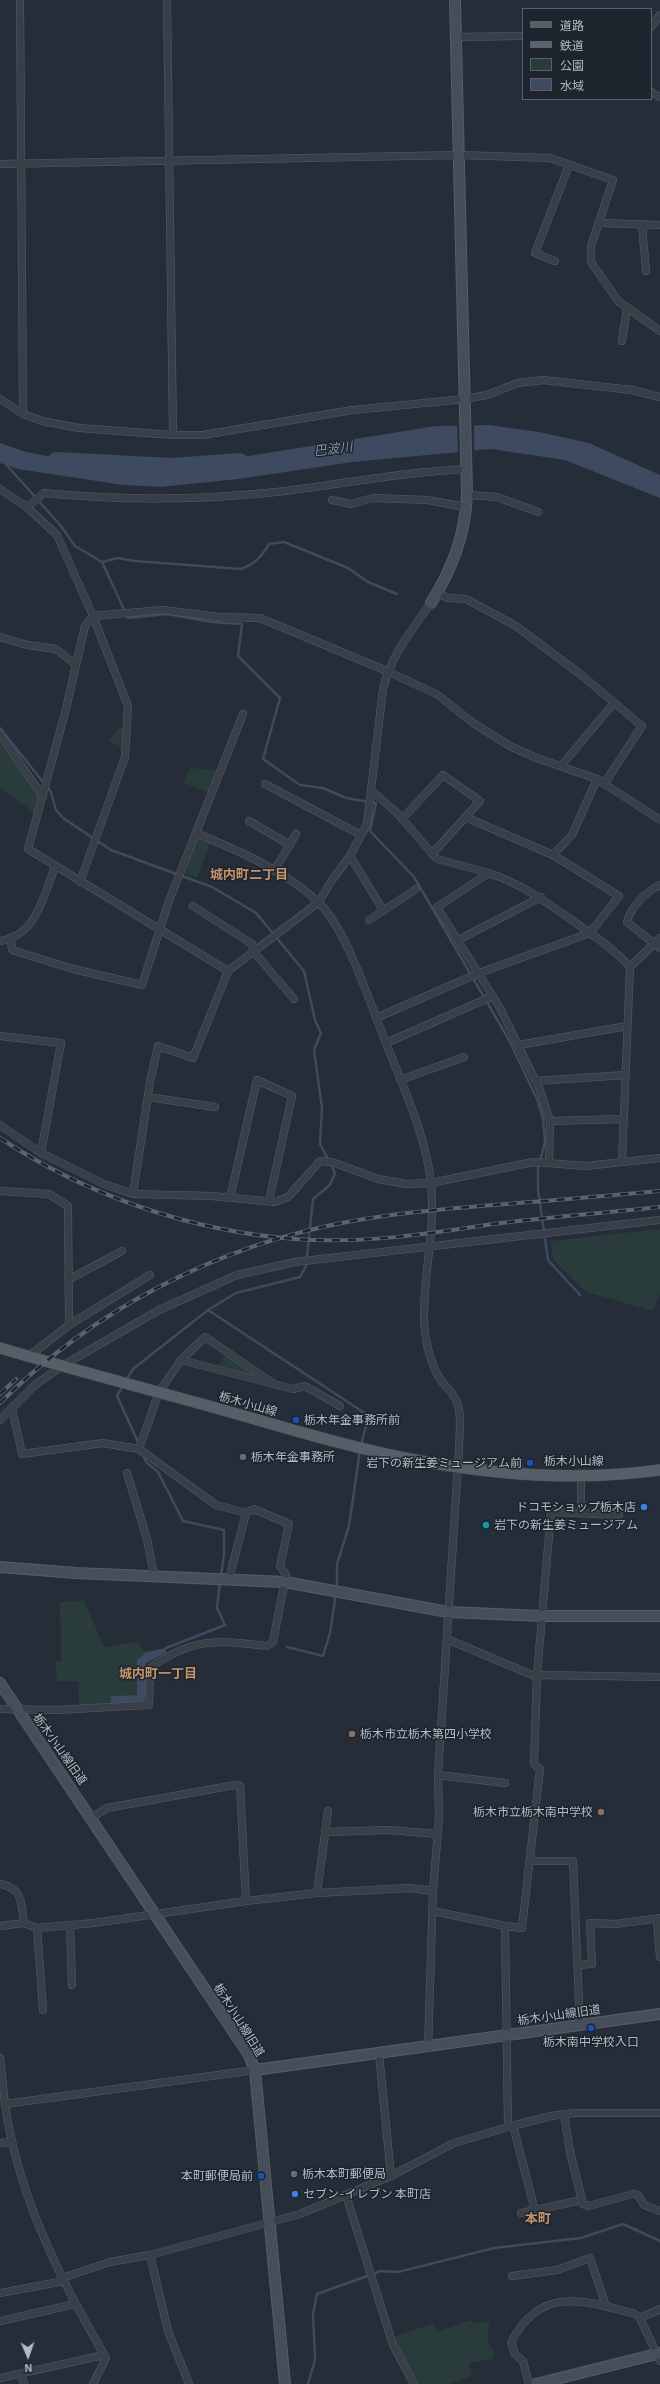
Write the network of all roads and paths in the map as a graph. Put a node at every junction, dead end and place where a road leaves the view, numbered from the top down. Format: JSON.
{"nodes":[{"id":1,"x":20,"y":0,"type":"edge"},
{"id":2,"x":167,"y":0,"type":"edge"},
{"id":3,"x":455,"y":0,"type":"edge"},
{"id":4,"x":660,"y":15,"type":"edge"},
{"id":5,"x":652,"y":26,"type":"edge"},
{"id":6,"x":522,"y":36,"type":"edge"},
{"id":7,"x":455,"y":37,"type":"junction"},
{"id":8,"x":459,"y":155,"type":"junction"},
{"id":9,"x":169,"y":161,"type":"junction"},
{"id":10,"x":0,"y":164,"type":"edge"},
{"id":11,"x":20,"y":164,"type":"junction"},
{"id":12,"x":570,"y":165,"type":"junction"},
{"id":13,"x":600,"y":223,"type":"junction"},
{"id":14,"x":642,"y":225,"type":"junction"},
{"id":15,"x":660,"y":226,"type":"edge"},
{"id":16,"x":555,"y":261,"type":"dead end"},
{"id":17,"x":646,"y":271,"type":"dead end"},
{"id":18,"x":627,"y":308,"type":"junction"},
{"id":19,"x":660,"y":331,"type":"edge"},
{"id":20,"x":622,"y":341,"type":"dead end"},
{"id":21,"x":660,"y":397,"type":"edge"},
{"id":22,"x":0,"y":399,"type":"edge"},
{"id":23,"x":465,"y":399,"type":"junction"},
{"id":24,"x":23,"y":414,"type":"junction"},
{"id":25,"x":173,"y":435,"type":"junction"},
{"id":26,"x":466,"y":466,"type":"junction"},
{"id":27,"x":0,"y":489,"type":"edge"},
{"id":28,"x":467,"y":495,"type":"junction"},
{"id":29,"x":332,"y":500,"type":"dead end"},
{"id":30,"x":27,"y":507,"type":"junction"},
{"id":31,"x":466,"y":507,"type":"junction"},
{"id":32,"x":538,"y":512,"type":"dead end"},
{"id":33,"x":437,"y":593,"type":"junction"},
{"id":34,"x":431,"y":603,"type":"joint"},
{"id":35,"x":93,"y":616,"type":"junction"},
{"id":36,"x":0,"y":637,"type":"edge"},
{"id":37,"x":76,"y":665,"type":"junction"},
{"id":38,"x":387,"y":671,"type":"junction"},
{"id":39,"x":614,"y":703,"type":"junction"},
{"id":40,"x":243,"y":714,"type":"dead end"},
{"id":41,"x":0,"y":734,"type":"edge"},
{"id":42,"x":561,"y":766,"type":"junction"},
{"id":43,"x":597,"y":779,"type":"junction"},
{"id":44,"x":265,"y":784,"type":"dead end"},
{"id":45,"x":604,"y":784,"type":"junction"},
{"id":46,"x":372,"y":791,"type":"junction"},
{"id":47,"x":43,"y":797,"type":"junction"},
{"id":48,"x":466,"y":817,"type":"junction"},
{"id":49,"x":402,"y":819,"type":"junction"},
{"id":50,"x":660,"y":820,"type":"edge"},
{"id":51,"x":249,"y":821,"type":"dead end"},
{"id":52,"x":196,"y":833,"type":"junction"},
{"id":53,"x":296,"y":834,"type":"dead end"},
{"id":54,"x":361,"y":835,"type":"junction"},
{"id":55,"x":290,"y":845,"type":"junction"},
{"id":56,"x":432,"y":854,"type":"junction"},
{"id":57,"x":350,"y":856,"type":"junction"},
{"id":58,"x":553,"y":856,"type":"junction"},
{"id":59,"x":55,"y":867,"type":"junction"},
{"id":60,"x":274,"y":871,"type":"junction"},
{"id":61,"x":489,"y":873,"type":"junction"},
{"id":62,"x":80,"y":882,"type":"junction"},
{"id":63,"x":660,"y":885,"type":"edge"},
{"id":64,"x":416,"y":888,"type":"dead end"},
{"id":65,"x":541,"y":897,"type":"junction"},
{"id":66,"x":319,"y":902,"type":"junction"},
{"id":67,"x":193,"y":906,"type":"dead end"},
{"id":68,"x":383,"y":910,"type":"junction"},
{"id":69,"x":369,"y":920,"type":"dead end"},
{"id":70,"x":158,"y":928,"type":"junction"},
{"id":71,"x":590,"y":933,"type":"junction"},
{"id":72,"x":660,"y":938,"type":"edge"},
{"id":73,"x":11,"y":939,"type":"junction"},
{"id":74,"x":458,"y":940,"type":"junction"},
{"id":75,"x":0,"y":941,"type":"edge"},
{"id":76,"x":657,"y":946,"type":"edge"},
{"id":77,"x":254,"y":952,"type":"junction"},
{"id":78,"x":630,"y":967,"type":"junction"},
{"id":79,"x":228,"y":971,"type":"junction"},
{"id":80,"x":479,"y":973,"type":"junction"},
{"id":81,"x":493,"y":996,"type":"junction"},
{"id":82,"x":294,"y":999,"type":"dead end"},
{"id":83,"x":376,"y":1018,"type":"junction"},
{"id":84,"x":627,"y":1026,"type":"junction"},
{"id":85,"x":0,"y":1036,"type":"edge"},
{"id":86,"x":386,"y":1043,"type":"junction"},
{"id":87,"x":519,"y":1045,"type":"junction"},
{"id":88,"x":464,"y":1057,"type":"dead end"},
{"id":89,"x":625,"y":1075,"type":"junction"},
{"id":90,"x":400,"y":1080,"type":"junction"},
{"id":91,"x":536,"y":1081,"type":"junction"},
{"id":92,"x":148,"y":1097,"type":"junction"},
{"id":93,"x":215,"y":1107,"type":"dead end"},
{"id":94,"x":624,"y":1119,"type":"junction"},
{"id":95,"x":550,"y":1121,"type":"junction"},
{"id":96,"x":0,"y":1125,"type":"edge"},
{"id":97,"x":41,"y":1153,"type":"junction"},
{"id":98,"x":660,"y":1158,"type":"edge"},
{"id":99,"x":622,"y":1161,"type":"junction"},
{"id":100,"x":549,"y":1162,"type":"junction"},
{"id":101,"x":431,"y":1183,"type":"junction"},
{"id":102,"x":0,"y":1191,"type":"edge"},
{"id":103,"x":133,"y":1194,"type":"junction"},
{"id":104,"x":230,"y":1198,"type":"junction"},
{"id":105,"x":269,"y":1201,"type":"junction"},
{"id":106,"x":660,"y":1220,"type":"edge"},
{"id":107,"x":431,"y":1246,"type":"junction"},
{"id":108,"x":122,"y":1251,"type":"dead end"},
{"id":109,"x":150,"y":1275,"type":"dead end"},
{"id":110,"x":68,"y":1280,"type":"junction"},
{"id":111,"x":68,"y":1325,"type":"junction"},
{"id":112,"x":0,"y":1348,"type":"edge"},
{"id":113,"x":28,"y":1357,"type":"junction"},
{"id":114,"x":181,"y":1360,"type":"junction"},
{"id":115,"x":62,"y":1366,"type":"junction"},
{"id":116,"x":274,"y":1384,"type":"junction"},
{"id":117,"x":159,"y":1392,"type":"junction"},
{"id":118,"x":340,"y":1406,"type":"dead end"},
{"id":119,"x":12,"y":1408,"type":"junction"},
{"id":120,"x":0,"y":1420,"type":"edge"},
{"id":121,"x":139,"y":1449,"type":"junction"},
{"id":122,"x":458,"y":1467,"type":"junction"},
{"id":123,"x":660,"y":1470,"type":"edge"},
{"id":124,"x":127,"y":1473,"type":"dead end"},
{"id":125,"x":581,"y":1474,"type":"junction"},
{"id":126,"x":246,"y":1512,"type":"junction"},
{"id":127,"x":581,"y":1513,"type":"junction"},
{"id":128,"x":619,"y":1515,"type":"dead end"},
{"id":129,"x":0,"y":1567,"type":"edge"},
{"id":130,"x":154,"y":1576,"type":"junction"},
{"id":131,"x":229,"y":1579,"type":"junction"},
{"id":132,"x":285,"y":1582,"type":"junction"},
{"id":133,"x":448,"y":1612,"type":"junction"},
{"id":134,"x":542,"y":1616,"type":"junction"},
{"id":135,"x":660,"y":1616,"type":"edge"},
{"id":136,"x":446,"y":1639,"type":"junction"},
{"id":137,"x":537,"y":1676,"type":"junction"},
{"id":138,"x":660,"y":1677,"type":"edge"},
{"id":139,"x":0,"y":1683,"type":"edge"},
{"id":140,"x":0,"y":1709,"type":"edge"},
{"id":141,"x":17,"y":1710,"type":"junction"},
{"id":142,"x":438,"y":1775,"type":"junction"},
{"id":143,"x":505,"y":1783,"type":"dead end"},
{"id":144,"x":328,"y":1811,"type":"dead end"},
{"id":145,"x":91,"y":1818,"type":"junction"},
{"id":146,"x":325,"y":1832,"type":"junction"},
{"id":147,"x":437,"y":1834,"type":"junction"},
{"id":148,"x":531,"y":1861,"type":"junction"},
{"id":149,"x":0,"y":1884,"type":"edge"},
{"id":150,"x":433,"y":1890,"type":"junction"},
{"id":151,"x":317,"y":1893,"type":"junction"},
{"id":152,"x":246,"y":1900,"type":"junction"},
{"id":153,"x":433,"y":1911,"type":"junction"},
{"id":154,"x":155,"y":1914,"type":"junction"},
{"id":155,"x":659,"y":1918,"type":"edge"},
{"id":156,"x":24,"y":1923,"type":"junction"},
{"id":157,"x":70,"y":1925,"type":"junction"},
{"id":158,"x":0,"y":1926,"type":"edge"},
{"id":159,"x":505,"y":1926,"type":"junction"},
{"id":160,"x":38,"y":1928,"type":"junction"},
{"id":161,"x":660,"y":1957,"type":"edge"},
{"id":162,"x":578,"y":1965,"type":"junction"},
{"id":163,"x":72,"y":1985,"type":"dead end"},
{"id":164,"x":43,"y":2010,"type":"dead end"},
{"id":165,"x":660,"y":2014,"type":"edge"},
{"id":166,"x":580,"y":2025,"type":"junction"},
{"id":167,"x":506,"y":2036,"type":"junction"},
{"id":168,"x":428,"y":2048,"type":"junction"},
{"id":169,"x":378,"y":2054,"type":"junction"},
{"id":170,"x":0,"y":2058,"type":"edge"},
{"id":171,"x":255,"y":2070,"type":"junction"},
{"id":172,"x":5,"y":2104,"type":"junction"},
{"id":173,"x":660,"y":2113,"type":"edge"},
{"id":174,"x":564,"y":2114,"type":"junction"},
{"id":175,"x":510,"y":2126,"type":"junction"},
{"id":176,"x":11,"y":2142,"type":"junction"},
{"id":177,"x":0,"y":2143,"type":"edge"},
{"id":178,"x":391,"y":2176,"type":"junction"},
{"id":179,"x":346,"y":2195,"type":"junction"},
{"id":180,"x":582,"y":2200,"type":"junction"},
{"id":181,"x":535,"y":2210,"type":"junction"},
{"id":182,"x":660,"y":2211,"type":"edge"},
{"id":183,"x":521,"y":2213,"type":"dead end"},
{"id":184,"x":270,"y":2223,"type":"junction"},
{"id":185,"x":150,"y":2255,"type":"junction"},
{"id":186,"x":512,"y":2276,"type":"dead end"},
{"id":187,"x":62,"y":2278,"type":"junction"},
{"id":188,"x":0,"y":2293,"type":"edge"},
{"id":189,"x":75,"y":2304,"type":"junction"},
{"id":190,"x":606,"y":2306,"type":"junction"},
{"id":191,"x":660,"y":2309,"type":"edge"},
{"id":192,"x":640,"y":2318,"type":"junction"},
{"id":193,"x":0,"y":2321,"type":"edge"},
{"id":194,"x":104,"y":2354,"type":"junction"},
{"id":195,"x":659,"y":2356,"type":"edge"},
{"id":196,"x":22,"y":2374,"type":"junction"},
{"id":197,"x":0,"y":2378,"type":"edge"},
{"id":198,"x":24,"y":2384,"type":"edge"},
{"id":199,"x":93,"y":2384,"type":"edge"},
{"id":200,"x":189,"y":2384,"type":"edge"},
{"id":201,"x":285,"y":2384,"type":"edge"},
{"id":202,"x":414,"y":2384,"type":"edge"},
{"id":203,"x":529,"y":2384,"type":"edge"},
{"id":204,"x":536,"y":2384,"type":"edge"}],
"edges":[{"from":1,"to":11,"type":"street"},
{"from":2,"to":9,"type":"street"},
{"from":3,"to":7,"type":"street"},
{"from":4,"to":5,"type":"street"},
{"from":6,"to":7,"type":"street"},
{"from":7,"to":8,"type":"street"},
{"from":8,"to":9,"type":"street"},
{"from":8,"to":12,"type":"street"},
{"from":8,"to":23,"type":"street"},
{"from":9,"to":11,"type":"street"},
{"from":9,"to":25,"type":"street"},
{"from":10,"to":11,"type":"street"},
{"from":11,"to":24,"type":"street"},
{"from":12,"to":13,"type":"street"},
{"from":12,"to":16,"type":"street"},
{"from":13,"to":14,"type":"street"},
{"from":13,"to":18,"type":"street"},
{"from":14,"to":15,"type":"street"},
{"from":14,"to":17,"type":"street"},
{"from":18,"to":19,"type":"street"},
{"from":18,"to":20,"type":"street"},
{"from":21,"to":23,"type":"street"},
{"from":22,"to":24,"type":"street"},
{"from":23,"to":25,"type":"street"},
{"from":23,"to":26,"type":"street"},
{"from":24,"to":25,"type":"street"},
{"from":26,"to":28,"type":"street"},
{"from":26,"to":30,"type":"street"},
{"from":27,"to":30,"type":"street"},
{"from":28,"to":31,"type":"street"},
{"from":28,"to":32,"type":"street"},
{"from":29,"to":31,"type":"street"},
{"from":30,"to":35,"type":"street"},
{"from":31,"to":33,"type":"street"},
{"from":33,"to":34,"type":"street"},
{"from":33,"to":39,"type":"street"},
{"from":34,"to":38,"type":"street"},
{"from":35,"to":37,"type":"street"},
{"from":35,"to":38,"type":"street"},
{"from":35,"to":62,"type":"street"},
{"from":36,"to":37,"type":"street"},
{"from":37,"to":47,"type":"street"},
{"from":38,"to":42,"type":"street"},
{"from":38,"to":46,"type":"street"},
{"from":39,"to":42,"type":"street"},
{"from":39,"to":45,"type":"street"},
{"from":40,"to":52,"type":"street"},
{"from":41,"to":47,"type":"street"},
{"from":42,"to":43,"type":"street"},
{"from":43,"to":45,"type":"street"},
{"from":43,"to":58,"type":"street"},
{"from":44,"to":54,"type":"street"},
{"from":45,"to":50,"type":"street"},
{"from":46,"to":49,"type":"street"},
{"from":46,"to":54,"type":"street"},
{"from":47,"to":59,"type":"street"},
{"from":48,"to":49,"type":"street"},
{"from":48,"to":56,"type":"street"},
{"from":48,"to":58,"type":"street"},
{"from":49,"to":56,"type":"street"},
{"from":51,"to":55,"type":"street"},
{"from":52,"to":60,"type":"street"},
{"from":52,"to":70,"type":"street"},
{"from":53,"to":55,"type":"street"},
{"from":54,"to":57,"type":"street"},
{"from":55,"to":60,"type":"street"},
{"from":56,"to":61,"type":"street"},
{"from":57,"to":66,"type":"street"},
{"from":57,"to":68,"type":"street"},
{"from":58,"to":71,"type":"street"},
{"from":59,"to":62,"type":"street"},
{"from":59,"to":73,"type":"street"},
{"from":60,"to":66,"type":"street"},
{"from":61,"to":65,"type":"street"},
{"from":61,"to":74,"type":"street"},
{"from":62,"to":70,"type":"street"},
{"from":63,"to":76,"type":"street"},
{"from":64,"to":68,"type":"street"},
{"from":65,"to":71,"type":"street"},
{"from":65,"to":74,"type":"street"},
{"from":66,"to":77,"type":"street"},
{"from":66,"to":83,"type":"street"},
{"from":67,"to":77,"type":"street"},
{"from":68,"to":69,"type":"street"},
{"from":70,"to":73,"type":"street"},
{"from":70,"to":79,"type":"street"},
{"from":71,"to":78,"type":"street"},
{"from":71,"to":80,"type":"street"},
{"from":72,"to":76,"type":"street"},
{"from":73,"to":75,"type":"street"},
{"from":74,"to":80,"type":"street"},
{"from":76,"to":78,"type":"street"},
{"from":77,"to":79,"type":"street"},
{"from":77,"to":82,"type":"street"},
{"from":78,"to":84,"type":"street"},
{"from":79,"to":92,"type":"street"},
{"from":80,"to":81,"type":"street"},
{"from":80,"to":83,"type":"street"},
{"from":81,"to":86,"type":"street"},
{"from":81,"to":87,"type":"street"},
{"from":83,"to":86,"type":"street"},
{"from":84,"to":87,"type":"street"},
{"from":84,"to":89,"type":"street"},
{"from":85,"to":97,"type":"street"},
{"from":86,"to":90,"type":"street"},
{"from":87,"to":91,"type":"street"},
{"from":88,"to":90,"type":"street"},
{"from":89,"to":91,"type":"street"},
{"from":89,"to":94,"type":"street"},
{"from":90,"to":101,"type":"street"},
{"from":91,"to":95,"type":"street"},
{"from":92,"to":93,"type":"street"},
{"from":92,"to":103,"type":"street"},
{"from":94,"to":95,"type":"street"},
{"from":94,"to":99,"type":"street"},
{"from":95,"to":100,"type":"street"},
{"from":96,"to":97,"type":"street"},
{"from":97,"to":103,"type":"street"},
{"from":98,"to":99,"type":"street"},
{"from":99,"to":100,"type":"street"},
{"from":100,"to":101,"type":"street"},
{"from":101,"to":105,"type":"street"},
{"from":101,"to":107,"type":"street"},
{"from":102,"to":110,"type":"street"},
{"from":103,"to":104,"type":"street"},
{"from":104,"to":105,"type":"street"},
{"from":104,"to":105,"type":"street"},
{"from":106,"to":107,"type":"street"},
{"from":107,"to":115,"type":"street"},
{"from":107,"to":122,"type":"street"},
{"from":108,"to":110,"type":"street"},
{"from":109,"to":111,"type":"street"},
{"from":110,"to":111,"type":"street"},
{"from":111,"to":113,"type":"street"},
{"from":112,"to":113,"type":"main road","name":"栃木小山線"},
{"from":113,"to":115,"type":"main road","name":"栃木小山線"},
{"from":114,"to":116,"type":"street"},
{"from":114,"to":116,"type":"street"},
{"from":114,"to":117,"type":"street"},
{"from":115,"to":117,"type":"main road","name":"栃木小山線"},
{"from":115,"to":119,"type":"street"},
{"from":116,"to":118,"type":"street"},
{"from":117,"to":121,"type":"street"},
{"from":117,"to":122,"type":"main road","name":"栃木小山線"},
{"from":119,"to":120,"type":"street"},
{"from":119,"to":121,"type":"street"},
{"from":121,"to":126,"type":"street"},
{"from":122,"to":125,"type":"main road","name":"栃木小山線"},
{"from":122,"to":133,"type":"street"},
{"from":123,"to":125,"type":"main road","name":"栃木小山線"},
{"from":124,"to":130,"type":"street"},
{"from":125,"to":127,"type":"street"},
{"from":126,"to":131,"type":"street"},
{"from":126,"to":132,"type":"street"},
{"from":127,"to":128,"type":"street"},
{"from":127,"to":134,"type":"street"},
{"from":129,"to":130,"type":"street"},
{"from":130,"to":131,"type":"street"},
{"from":131,"to":132,"type":"street"},
{"from":132,"to":133,"type":"street"},
{"from":132,"to":141,"type":"street"},
{"from":133,"to":134,"type":"street"},
{"from":133,"to":136,"type":"street"},
{"from":134,"to":135,"type":"street"},
{"from":134,"to":137,"type":"street"},
{"from":136,"to":137,"type":"street"},
{"from":136,"to":142,"type":"street"},
{"from":137,"to":138,"type":"street"},
{"from":137,"to":148,"type":"street"},
{"from":139,"to":141,"type":"street","name":"栃木小山線旧道"},
{"from":140,"to":141,"type":"street"},
{"from":141,"to":145,"type":"street","name":"栃木小山線旧道"},
{"from":142,"to":143,"type":"street"},
{"from":142,"to":147,"type":"street"},
{"from":144,"to":146,"type":"street"},
{"from":145,"to":152,"type":"street"},
{"from":145,"to":154,"type":"street","name":"栃木小山線旧道"},
{"from":146,"to":147,"type":"street"},
{"from":146,"to":151,"type":"street"},
{"from":147,"to":150,"type":"street"},
{"from":148,"to":159,"type":"street"},
{"from":148,"to":162,"type":"street"},
{"from":149,"to":156,"type":"street"},
{"from":150,"to":151,"type":"street"},
{"from":150,"to":153,"type":"street"},
{"from":151,"to":152,"type":"street"},
{"from":152,"to":154,"type":"street"},
{"from":153,"to":159,"type":"street"},
{"from":153,"to":168,"type":"street"},
{"from":154,"to":157,"type":"street"},
{"from":154,"to":171,"type":"street","name":"栃木小山線旧道"},
{"from":155,"to":161,"type":"street"},
{"from":155,"to":162,"type":"street"},
{"from":156,"to":158,"type":"street"},
{"from":156,"to":160,"type":"street"},
{"from":157,"to":160,"type":"street"},
{"from":157,"to":163,"type":"street"},
{"from":159,"to":167,"type":"street"},
{"from":160,"to":164,"type":"street"},
{"from":162,"to":166,"type":"street"},
{"from":165,"to":166,"type":"street","name":"栃木小山線旧道"},
{"from":166,"to":167,"type":"street","name":"栃木小山線旧道"},
{"from":167,"to":168,"type":"street","name":"栃木小山線旧道"},
{"from":167,"to":175,"type":"street"},
{"from":168,"to":169,"type":"street","name":"栃木小山線旧道"},
{"from":169,"to":171,"type":"street","name":"栃木小山線旧道"},
{"from":169,"to":178,"type":"street"},
{"from":170,"to":172,"type":"street"},
{"from":171,"to":172,"type":"street"},
{"from":171,"to":184,"type":"street"},
{"from":172,"to":176,"type":"street"},
{"from":173,"to":174,"type":"street"},
{"from":174,"to":175,"type":"street"},
{"from":174,"to":180,"type":"street"},
{"from":175,"to":178,"type":"street"},
{"from":175,"to":181,"type":"street"},
{"from":176,"to":177,"type":"street"},
{"from":176,"to":187,"type":"street"},
{"from":178,"to":179,"type":"street"},
{"from":179,"to":184,"type":"street"},
{"from":179,"to":202,"type":"street"},
{"from":180,"to":181,"type":"street"},
{"from":180,"to":182,"type":"street"},
{"from":181,"to":183,"type":"street"},
{"from":184,"to":185,"type":"street"},
{"from":184,"to":201,"type":"street"},
{"from":185,"to":187,"type":"street"},
{"from":185,"to":200,"type":"street"},
{"from":186,"to":190,"type":"street"},
{"from":187,"to":188,"type":"street"},
{"from":187,"to":189,"type":"street"},
{"from":189,"to":193,"type":"street"},
{"from":189,"to":194,"type":"street"},
{"from":190,"to":192,"type":"street"},
{"from":190,"to":203,"type":"street"},
{"from":191,"to":192,"type":"street"},
{"from":192,"to":195,"type":"street"},
{"from":194,"to":196,"type":"street"},
{"from":194,"to":199,"type":"street"},
{"from":195,"to":204,"type":"street"},
{"from":196,"to":197,"type":"street"},
{"from":196,"to":198,"type":"street"}]}
